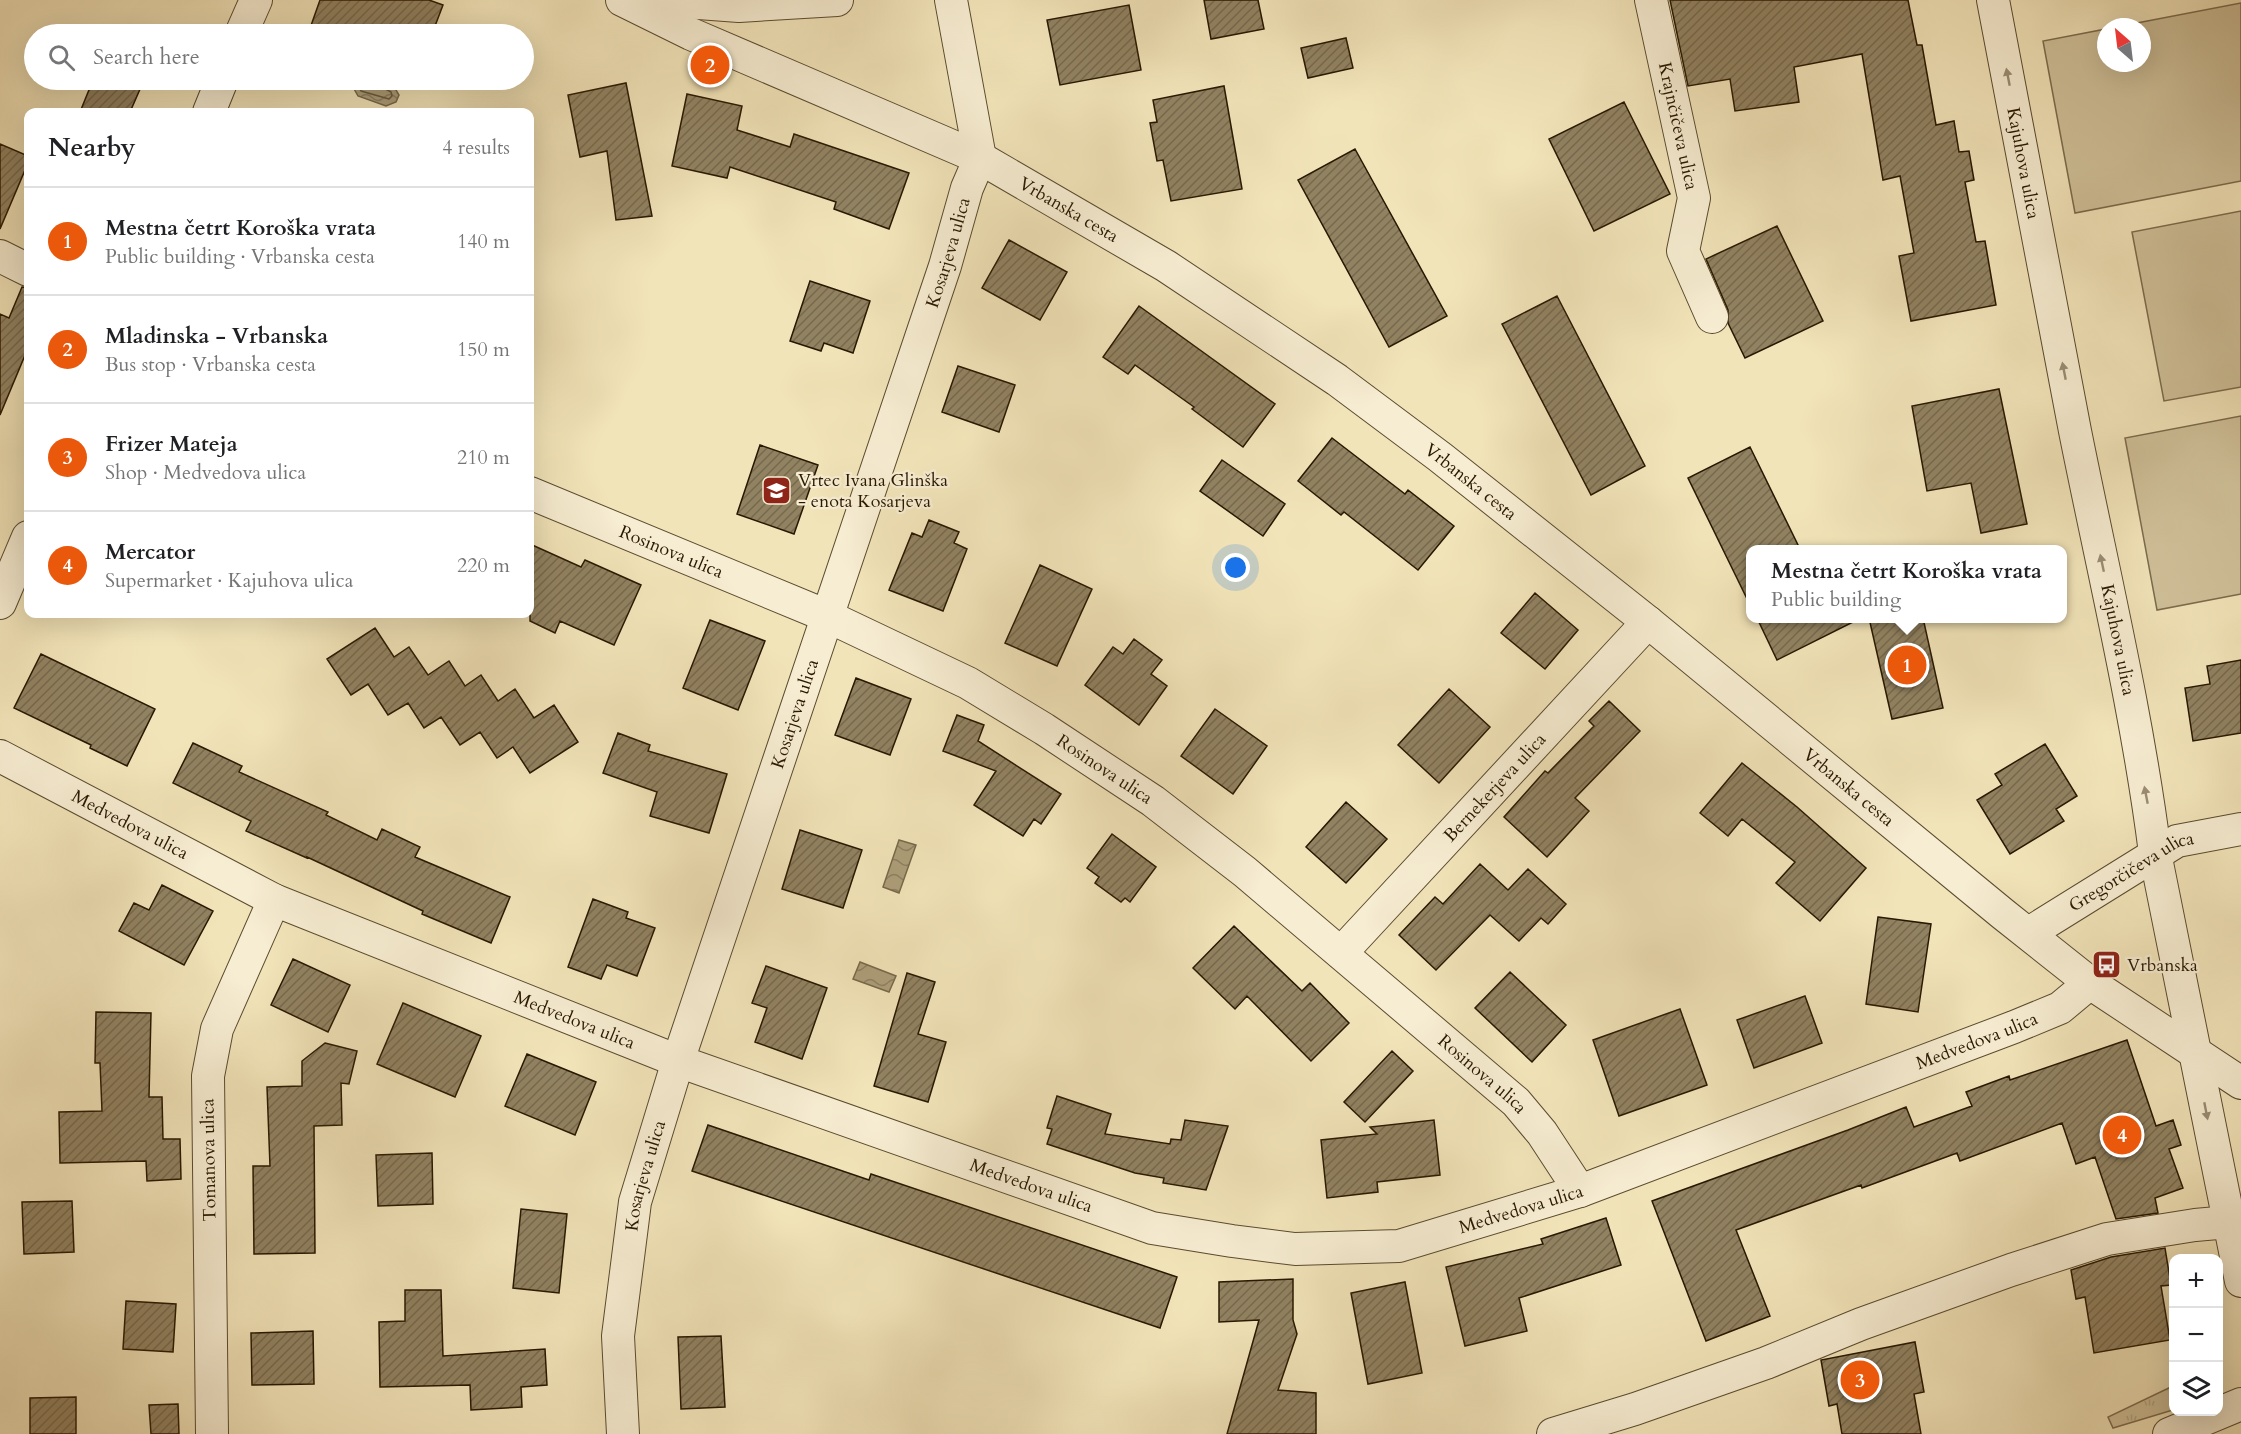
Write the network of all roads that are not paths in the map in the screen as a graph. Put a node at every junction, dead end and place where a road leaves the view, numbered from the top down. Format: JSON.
{"nodes":[{"id":1,"x":256,"y":0,"type":"edge"},
{"id":2,"x":622,"y":0,"type":"edge"},
{"id":3,"x":658,"y":0,"type":"edge"},
{"id":4,"x":837,"y":0,"type":"edge"},
{"id":5,"x":951,"y":0,"type":"edge"},
{"id":6,"x":1651,"y":0,"type":"edge"},
{"id":7,"x":1993,"y":0,"type":"edge"},
{"id":8,"x":739,"y":3,"type":"edge"},
{"id":9,"x":245,"y":24,"type":"edge"},
{"id":10,"x":218,"y":90,"type":"edge"},
{"id":11,"x":211,"y":108,"type":"edge"},
{"id":12,"x":980,"y":158,"type":"junction"},
{"id":13,"x":0,"y":256,"type":"edge"},
{"id":14,"x":24,"y":268,"type":"edge"},
{"id":15,"x":1712,"y":317,"type":"dead end"},
{"id":16,"x":534,"y":495,"type":"edge"},
{"id":17,"x":24,"y":546,"type":"edge"},
{"id":18,"x":0,"y":603,"type":"edge"},
{"id":19,"x":826,"y":616,"type":"junction"},
{"id":20,"x":1648,"y":622,"type":"junction"},
{"id":21,"x":0,"y":756,"type":"edge"},
{"id":22,"x":2241,"y":829,"type":"edge"},
{"id":23,"x":2155,"y":853,"type":"junction"},
{"id":24,"x":274,"y":900,"type":"junction"},
{"id":25,"x":2029,"y":933,"type":"junction"},
{"id":26,"x":1341,"y":953,"type":"junction"},
{"id":27,"x":2090,"y":983,"type":"junction"},
{"id":28,"x":2195,"y":1053,"type":"junction"},
{"id":29,"x":678,"y":1060,"type":"junction"},
{"id":30,"x":2241,"y":1083,"type":"edge"},
{"id":31,"x":1580,"y":1191,"type":"junction"},
{"id":32,"x":2229,"y":1222,"type":"junction"},
{"id":33,"x":2241,"y":1281,"type":"edge"},
{"id":34,"x":2241,"y":1404,"type":"edge"},
{"id":35,"x":212,"y":1434,"type":"edge"},
{"id":36,"x":623,"y":1434,"type":"edge"},
{"id":37,"x":1552,"y":1434,"type":"edge"},
{"id":38,"x":2169,"y":1434,"type":"edge"}],
"edges":[{"from":1,"to":9,"type":"street"},
{"from":2,"to":12,"type":"street","name":"Vrbanska cesta"},
{"from":3,"to":8,"type":"street"},
{"from":4,"to":8,"type":"street"},
{"from":5,"to":12,"type":"street"},
{"from":6,"to":15,"type":"street","name":"Krajnčičeva ulica"},
{"from":23,"to":7,"type":"street","name":"Kajuhova ulica","one_way":true},
{"from":10,"to":11,"type":"street"},
{"from":12,"to":19,"type":"street","name":"Kosarjeva ulica"},
{"from":12,"to":20,"type":"street","name":"Vrbanska cesta"},
{"from":13,"to":14,"type":"street"},
{"from":16,"to":19,"type":"street","name":"Rosinova ulica"},
{"from":17,"to":18,"type":"street"},
{"from":19,"to":26,"type":"street","name":"Rosinova ulica"},
{"from":19,"to":29,"type":"street","name":"Kosarjeva ulica"},
{"from":20,"to":25,"type":"street","name":"Vrbanska cesta"},
{"from":20,"to":26,"type":"street","name":"Bernekerjeva ulica"},
{"from":21,"to":24,"type":"street","name":"Medvedova ulica"},
{"from":22,"to":23,"type":"street","name":"Gregorčičeva ulica"},
{"from":23,"to":25,"type":"street","name":"Gregorčičeva ulica"},
{"from":23,"to":28,"type":"street","name":"Kajuhova ulica"},
{"from":24,"to":29,"type":"street","name":"Medvedova ulica"},
{"from":24,"to":35,"type":"street","name":"Tomanova ulica"},
{"from":25,"to":27,"type":"street","name":"Vrbanska cesta"},
{"from":26,"to":31,"type":"street","name":"Rosinova ulica"},
{"from":27,"to":28,"type":"street","name":"Vrbanska cesta"},
{"from":27,"to":31,"type":"street","name":"Medvedova ulica"},
{"from":28,"to":30,"type":"street","name":"Vrbanska cesta"},
{"from":28,"to":32,"type":"street","name":"Kajuhova ulica","one_way":true},
{"from":29,"to":31,"type":"street","name":"Medvedova ulica"},
{"from":29,"to":36,"type":"street","name":"Kosarjeva ulica"},
{"from":32,"to":33,"type":"street","name":"Kajuhova ulica"},
{"from":32,"to":37,"type":"street"},
{"from":34,"to":38,"type":"street"}]}
